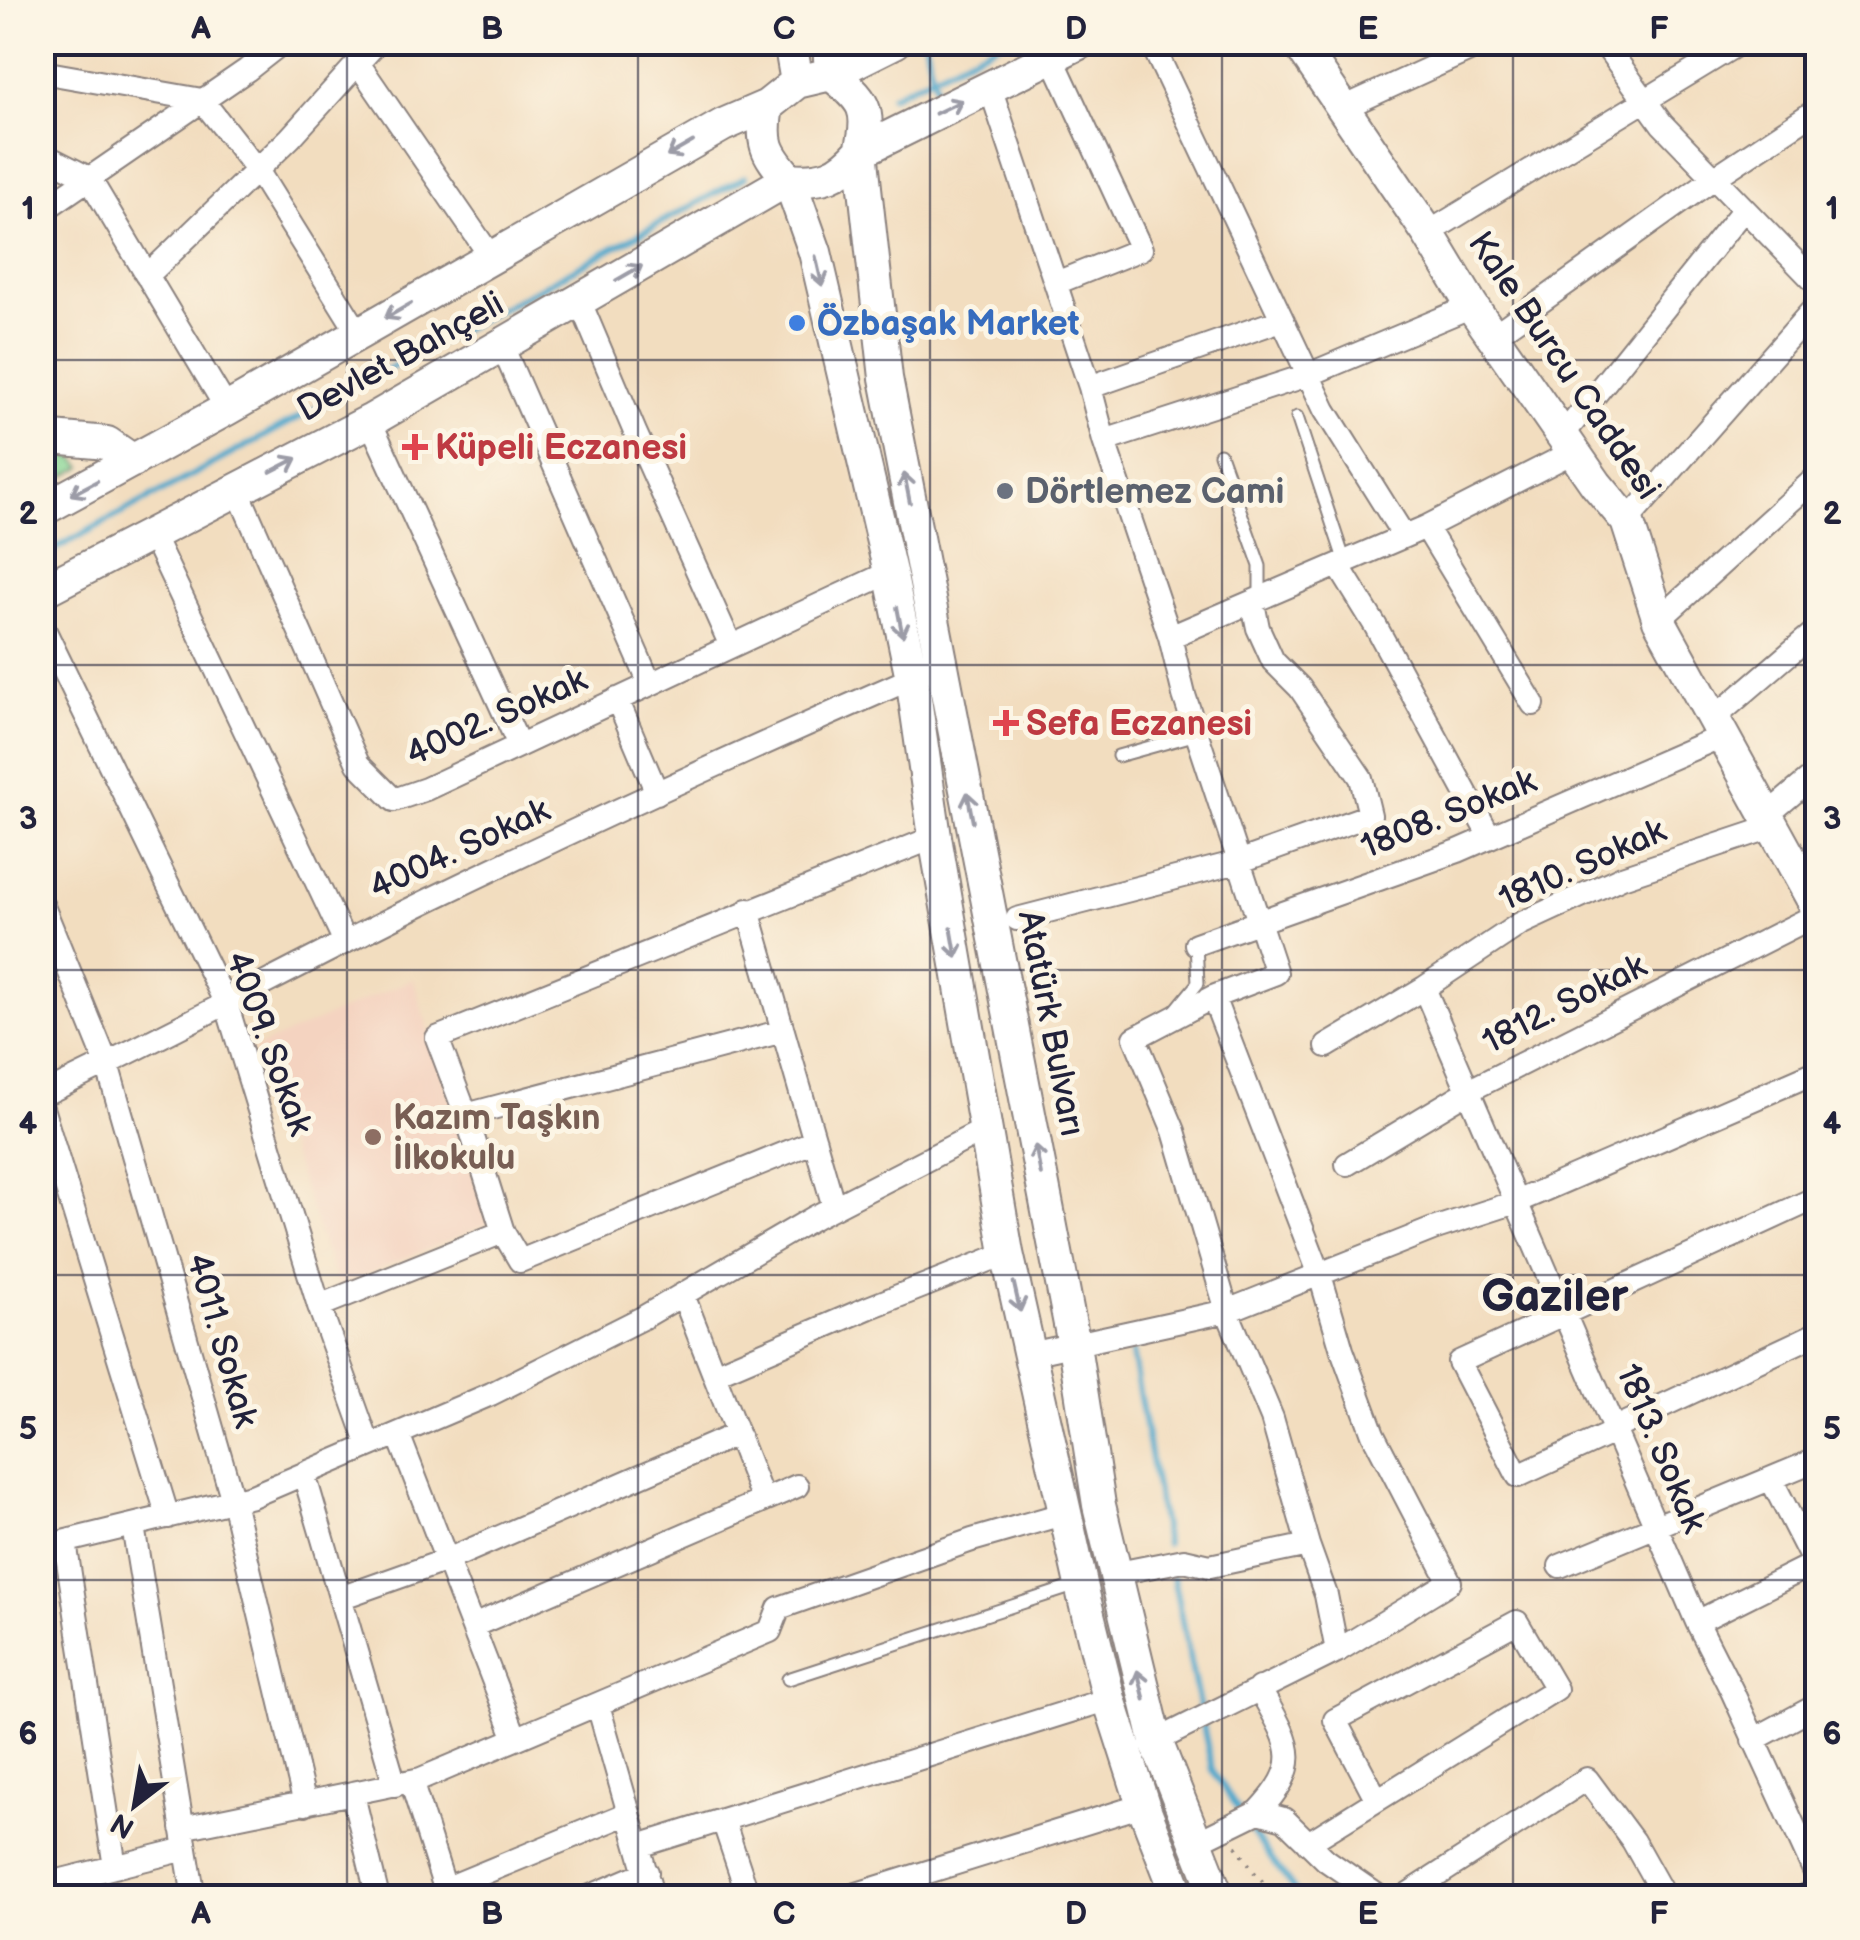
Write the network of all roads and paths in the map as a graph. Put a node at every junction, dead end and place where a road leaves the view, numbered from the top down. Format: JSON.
{"nodes":[{"id":1,"x":277,"y":42,"type":"edge"},
{"id":2,"x":376,"y":42,"type":"edge"},
{"id":3,"x":790,"y":42,"type":"edge"},
{"id":4,"x":895,"y":42,"type":"edge"},
{"id":5,"x":1151,"y":42,"type":"edge"},
{"id":6,"x":1298,"y":42,"type":"edge"},
{"id":7,"x":1487,"y":42,"type":"edge"},
{"id":8,"x":1603,"y":42,"type":"edge"},
{"id":9,"x":1740,"y":42,"type":"edge"},
{"id":10,"x":1067,"y":51,"type":"edge"},
{"id":11,"x":830,"y":58,"type":"edge"},
{"id":12,"x":358,"y":63,"type":"junction"},
{"id":13,"x":42,"y":72,"type":"edge"},
{"id":14,"x":797,"y":82,"type":"junction"},
{"id":15,"x":990,"y":87,"type":"junction"},
{"id":16,"x":202,"y":100,"type":"junction"},
{"id":17,"x":1646,"y":102,"type":"junction"},
{"id":18,"x":767,"y":106,"type":"junction"},
{"id":19,"x":1344,"y":108,"type":"junction"},
{"id":20,"x":1818,"y":109,"type":"edge"},
{"id":21,"x":862,"y":151,"type":"junction"},
{"id":22,"x":42,"y":154,"type":"edge"},
{"id":23,"x":257,"y":170,"type":"junction"},
{"id":24,"x":89,"y":178,"type":"junction"},
{"id":25,"x":1714,"y":178,"type":"junction"},
{"id":26,"x":789,"y":179,"type":"junction"},
{"id":27,"x":1744,"y":210,"type":"junction"},
{"id":28,"x":42,"y":211,"type":"edge"},
{"id":29,"x":1428,"y":233,"type":"junction"},
{"id":30,"x":491,"y":257,"type":"junction"},
{"id":31,"x":147,"y":276,"type":"junction"},
{"id":32,"x":1056,"y":283,"type":"junction"},
{"id":33,"x":1818,"y":286,"type":"edge"},
{"id":34,"x":580,"y":302,"type":"junction"},
{"id":35,"x":1818,"y":304,"type":"edge"},
{"id":36,"x":1472,"y":306,"type":"junction"},
{"id":37,"x":1281,"y":320,"type":"junction"},
{"id":38,"x":359,"y":334,"type":"junction"},
{"id":39,"x":1494,"y":335,"type":"junction"},
{"id":40,"x":502,"y":346,"type":"junction"},
{"id":41,"x":1308,"y":375,"type":"junction"},
{"id":42,"x":1090,"y":387,"type":"junction"},
{"id":43,"x":227,"y":409,"type":"junction"},
{"id":44,"x":1297,"y":416,"type":"dead end"},
{"id":45,"x":370,"y":422,"type":"junction"},
{"id":46,"x":42,"y":437,"type":"edge"},
{"id":47,"x":1104,"y":441,"type":"junction"},
{"id":48,"x":1569,"y":443,"type":"junction"},
{"id":49,"x":1220,"y":454,"type":"dead end"},
{"id":50,"x":133,"y":461,"type":"junction"},
{"id":51,"x":1818,"y":476,"type":"edge"},
{"id":52,"x":237,"y":489,"type":"junction"},
{"id":53,"x":42,"y":510,"type":"edge"},
{"id":54,"x":1627,"y":522,"type":"junction"},
{"id":55,"x":1415,"y":532,"type":"junction"},
{"id":56,"x":152,"y":534,"type":"junction"},
{"id":57,"x":1342,"y":564,"type":"junction"},
{"id":58,"x":890,"y":572,"type":"junction"},
{"id":59,"x":42,"y":592,"type":"edge"},
{"id":60,"x":1257,"y":601,"type":"junction"},
{"id":61,"x":1659,"y":620,"type":"junction"},
{"id":62,"x":42,"y":624,"type":"edge"},
{"id":63,"x":1818,"y":629,"type":"edge"},
{"id":64,"x":1170,"y":637,"type":"junction"},
{"id":65,"x":731,"y":646,"type":"junction"},
{"id":66,"x":912,"y":678,"type":"junction"},
{"id":67,"x":650,"y":684,"type":"junction"},
{"id":68,"x":617,"y":700,"type":"junction"},
{"id":69,"x":1533,"y":704,"type":"dead end"},
{"id":70,"x":1718,"y":728,"type":"junction"},
{"id":71,"x":1197,"y":734,"type":"junction"},
{"id":72,"x":519,"y":745,"type":"junction"},
{"id":73,"x":1118,"y":756,"type":"dead end"},
{"id":74,"x":1818,"y":772,"type":"edge"},
{"id":75,"x":658,"y":793,"type":"junction"},
{"id":76,"x":1769,"y":822,"type":"junction"},
{"id":77,"x":935,"y":837,"type":"junction"},
{"id":78,"x":1490,"y":837,"type":"junction"},
{"id":79,"x":1238,"y":862,"type":"junction"},
{"id":80,"x":42,"y":904,"type":"edge"},
{"id":81,"x":748,"y":910,"type":"junction"},
{"id":82,"x":1818,"y":912,"type":"edge"},
{"id":83,"x":1016,"y":919,"type":"dead end"},
{"id":84,"x":1259,"y":923,"type":"junction"},
{"id":85,"x":345,"y":942,"type":"junction"},
{"id":86,"x":1196,"y":944,"type":"joint"},
{"id":87,"x":1424,"y":988,"type":"junction"},
{"id":88,"x":1213,"y":997,"type":"junction"},
{"id":89,"x":227,"y":1006,"type":"junction"},
{"id":90,"x":1166,"y":1022,"type":"junction"},
{"id":91,"x":783,"y":1031,"type":"junction"},
{"id":92,"x":1326,"y":1046,"type":"dead end"},
{"id":93,"x":106,"y":1064,"type":"junction"},
{"id":94,"x":1818,"y":1071,"type":"edge"},
{"id":95,"x":1470,"y":1090,"type":"junction"},
{"id":96,"x":42,"y":1095,"type":"edge"},
{"id":97,"x":42,"y":1108,"type":"edge"},
{"id":98,"x":466,"y":1115,"type":"junction"},
{"id":99,"x":986,"y":1129,"type":"junction"},
{"id":100,"x":815,"y":1141,"type":"junction"},
{"id":101,"x":1347,"y":1164,"type":"dead end"},
{"id":102,"x":1818,"y":1197,"type":"edge"},
{"id":103,"x":1516,"y":1202,"type":"junction"},
{"id":104,"x":834,"y":1207,"type":"junction"},
{"id":105,"x":503,"y":1232,"type":"junction"},
{"id":106,"x":1008,"y":1253,"type":"junction"},
{"id":107,"x":1320,"y":1274,"type":"junction"},
{"id":108,"x":683,"y":1294,"type":"junction"},
{"id":109,"x":319,"y":1306,"type":"junction"},
{"id":110,"x":1227,"y":1312,"type":"junction"},
{"id":111,"x":1566,"y":1312,"type":"junction"},
{"id":112,"x":1818,"y":1333,"type":"edge"},
{"id":113,"x":1074,"y":1345,"type":"junction"},
{"id":114,"x":1030,"y":1354,"type":"junction"},
{"id":115,"x":714,"y":1374,"type":"junction"},
{"id":116,"x":1615,"y":1430,"type":"junction"},
{"id":117,"x":398,"y":1434,"type":"junction"},
{"id":118,"x":737,"y":1434,"type":"junction"},
{"id":119,"x":369,"y":1446,"type":"junction"},
{"id":120,"x":1818,"y":1459,"type":"edge"},
{"id":121,"x":304,"y":1474,"type":"junction"},
{"id":122,"x":1771,"y":1479,"type":"junction"},
{"id":123,"x":796,"y":1486,"type":"dead end"},
{"id":124,"x":763,"y":1500,"type":"junction"},
{"id":125,"x":232,"y":1501,"type":"junction"},
{"id":126,"x":1066,"y":1514,"type":"junction"},
{"id":127,"x":168,"y":1517,"type":"junction"},
{"id":128,"x":133,"y":1526,"type":"junction"},
{"id":129,"x":1657,"y":1527,"type":"junction"},
{"id":130,"x":54,"y":1545,"type":"edge"},
{"id":131,"x":1308,"y":1545,"type":"junction"},
{"id":132,"x":447,"y":1560,"type":"junction"},
{"id":133,"x":1560,"y":1566,"type":"dead end"},
{"id":134,"x":1815,"y":1568,"type":"edge"},
{"id":135,"x":1113,"y":1574,"type":"junction"},
{"id":136,"x":1081,"y":1584,"type":"junction"},
{"id":137,"x":340,"y":1598,"type":"junction"},
{"id":138,"x":1697,"y":1622,"type":"junction"},
{"id":139,"x":473,"y":1626,"type":"junction"},
{"id":140,"x":1336,"y":1651,"type":"junction"},
{"id":141,"x":788,"y":1679,"type":"dead end"},
{"id":142,"x":1259,"y":1688,"type":"junction"},
{"id":143,"x":1109,"y":1699,"type":"junction"},
{"id":144,"x":1818,"y":1704,"type":"edge"},
{"id":145,"x":598,"y":1705,"type":"junction"},
{"id":146,"x":516,"y":1739,"type":"junction"},
{"id":147,"x":1753,"y":1740,"type":"junction"},
{"id":148,"x":1156,"y":1741,"type":"junction"},
{"id":149,"x":403,"y":1783,"type":"junction"},
{"id":150,"x":353,"y":1795,"type":"junction"},
{"id":151,"x":1377,"y":1800,"type":"junction"},
{"id":152,"x":305,"y":1804,"type":"junction"},
{"id":153,"x":1144,"y":1805,"type":"junction"},
{"id":154,"x":629,"y":1813,"type":"junction"},
{"id":155,"x":723,"y":1820,"type":"junction"},
{"id":156,"x":1233,"y":1825,"type":"junction"},
{"id":157,"x":184,"y":1838,"type":"junction"},
{"id":158,"x":1308,"y":1843,"type":"junction"},
{"id":159,"x":639,"y":1846,"type":"junction"},
{"id":160,"x":115,"y":1867,"type":"junction"},
{"id":161,"x":646,"y":1872,"type":"junction"},
{"id":162,"x":1818,"y":1878,"type":"edge"},
{"id":163,"x":42,"y":1885,"type":"edge"},
{"id":164,"x":1818,"y":1890,"type":"edge"},
{"id":165,"x":446,"y":1893,"type":"edge"},
{"id":166,"x":194,"y":1898,"type":"edge"},
{"id":167,"x":378,"y":1898,"type":"edge"},
{"id":168,"x":586,"y":1898,"type":"edge"},
{"id":169,"x":652,"y":1898,"type":"edge"},
{"id":170,"x":749,"y":1898,"type":"edge"},
{"id":171,"x":844,"y":1898,"type":"edge"},
{"id":172,"x":1180,"y":1898,"type":"edge"},
{"id":173,"x":1218,"y":1898,"type":"edge"},
{"id":174,"x":1279,"y":1898,"type":"edge"},
{"id":175,"x":1381,"y":1898,"type":"edge"},
{"id":176,"x":1402,"y":1898,"type":"edge"},
{"id":177,"x":1664,"y":1898,"type":"edge"},
{"id":178,"x":1801,"y":1898,"type":"edge"}],
"edges":[{"from":1,"to":16,"type":"street"},
{"from":2,"to":12,"type":"street"},
{"from":3,"to":14,"type":"main road"},
{"from":4,"to":11,"type":"main road"},
{"from":5,"to":37,"type":"street"},
{"from":6,"to":19,"type":"main road","name":"Kale Burcu Caddesi"},
{"from":7,"to":19,"type":"street"},
{"from":8,"to":17,"type":"street"},
{"from":9,"to":17,"type":"street"},
{"from":10,"to":15,"type":"main road"},
{"from":10,"to":32,"type":"street"},
{"from":11,"to":14,"type":"main road"},
{"from":11,"to":21,"type":"main road"},
{"from":12,"to":23,"type":"street"},
{"from":12,"to":30,"type":"street"},
{"from":13,"to":16,"type":"street"},
{"from":14,"to":18,"type":"main road"},
{"from":21,"to":15,"type":"main road","one_way":true},
{"from":15,"to":32,"type":"street"},
{"from":16,"to":23,"type":"street"},
{"from":16,"to":24,"type":"street"},
{"from":17,"to":25,"type":"street"},
{"from":17,"to":29,"type":"street"},
{"from":18,"to":26,"type":"main road"},
{"from":18,"to":30,"type":"main road","name":"Devlet Bahçeli","one_way":true},
{"from":19,"to":29,"type":"main road","name":"Kale Burcu Caddesi"},
{"from":20,"to":25,"type":"street"},
{"from":21,"to":26,"type":"main road"},
{"from":113,"to":21,"type":"main road","name":"Atatürk Bulvarı","one_way":true},
{"from":22,"to":24,"type":"street"},
{"from":23,"to":31,"type":"street"},
{"from":23,"to":38,"type":"street"},
{"from":24,"to":28,"type":"street"},
{"from":24,"to":31,"type":"street"},
{"from":25,"to":27,"type":"street"},
{"from":25,"to":39,"type":"street"},
{"from":34,"to":26,"type":"main road","name":"Devlet Bahçeli","one_way":true},
{"from":26,"to":58,"type":"main road","one_way":true},
{"from":27,"to":33,"type":"street"},
{"from":27,"to":48,"type":"street"},
{"from":29,"to":36,"type":"main road","name":"Kale Burcu Caddesi"},
{"from":30,"to":38,"type":"main road","name":"Devlet Bahçeli","one_way":true},
{"from":31,"to":43,"type":"street"},
{"from":32,"to":42,"type":"street"},
{"from":34,"to":40,"type":"main road","name":"Devlet Bahçeli"},
{"from":34,"to":65,"type":"street"},
{"from":35,"to":54,"type":"street"},
{"from":36,"to":39,"type":"main road","name":"Kale Burcu Caddesi"},
{"from":36,"to":41,"type":"street"},
{"from":37,"to":41,"type":"street"},
{"from":37,"to":42,"type":"street"},
{"from":38,"to":43,"type":"main road","name":"Devlet Bahçeli"},
{"from":39,"to":48,"type":"main road","name":"Kale Burcu Caddesi"},
{"from":40,"to":45,"type":"main road","name":"Devlet Bahçeli"},
{"from":40,"to":67,"type":"street"},
{"from":41,"to":47,"type":"street"},
{"from":41,"to":55,"type":"street"},
{"from":42,"to":47,"type":"street"},
{"from":43,"to":50,"type":"main road","name":"Devlet Bahçeli"},
{"from":44,"to":57,"type":"lane"},
{"from":52,"to":45,"type":"main road","name":"Devlet Bahçeli","one_way":true},
{"from":45,"to":72,"type":"street"},
{"from":46,"to":50,"type":"main road"},
{"from":47,"to":64,"type":"street"},
{"from":48,"to":54,"type":"main road","name":"Kale Burcu Caddesi"},
{"from":48,"to":55,"type":"street"},
{"from":49,"to":60,"type":"lane"},
{"from":50,"to":53,"type":"main road","name":"Devlet Bahçeli","one_way":true},
{"from":51,"to":61,"type":"street"},
{"from":52,"to":56,"type":"main road","name":"Devlet Bahçeli"},
{"from":52,"to":72,"type":"street","name":"4002. Sokak"},
{"from":54,"to":61,"type":"main road","name":"Kale Burcu Caddesi"},
{"from":55,"to":57,"type":"street"},
{"from":55,"to":69,"type":"street"},
{"from":56,"to":59,"type":"main road","name":"Devlet Bahçeli"},
{"from":56,"to":85,"type":"street"},
{"from":57,"to":60,"type":"street"},
{"from":57,"to":78,"type":"street"},
{"from":58,"to":65,"type":"street","name":"4002. Sokak"},
{"from":58,"to":66,"type":"main road","one_way":true},
{"from":60,"to":64,"type":"street"},
{"from":60,"to":79,"type":"street"},
{"from":61,"to":70,"type":"main road","name":"Kale Burcu Caddesi"},
{"from":62,"to":89,"type":"street","name":"4009. Sokak"},
{"from":63,"to":70,"type":"street","name":"1808. Sokak"},
{"from":64,"to":71,"type":"street"},
{"from":65,"to":67,"type":"street","name":"4002. Sokak"},
{"from":66,"to":75,"type":"street","name":"4004. Sokak"},
{"from":66,"to":77,"type":"main road"},
{"from":67,"to":68,"type":"street","name":"4002. Sokak"},
{"from":68,"to":72,"type":"street","name":"4002. Sokak"},
{"from":68,"to":75,"type":"street"},
{"from":70,"to":76,"type":"main road","name":"Kale Burcu Caddesi"},
{"from":70,"to":78,"type":"street","name":"1808. Sokak"},
{"from":71,"to":73,"type":"lane"},
{"from":71,"to":79,"type":"street"},
{"from":74,"to":76,"type":"street"},
{"from":75,"to":85,"type":"street","name":"4004. Sokak"},
{"from":76,"to":82,"type":"main road","name":"Kale Burcu Caddesi"},
{"from":76,"to":87,"type":"street","name":"1810. Sokak"},
{"from":77,"to":81,"type":"street"},
{"from":77,"to":99,"type":"main road","one_way":true},
{"from":78,"to":84,"type":"street","name":"1808. Sokak"},
{"from":79,"to":83,"type":"street"},
{"from":79,"to":84,"type":"street"},
{"from":80,"to":93,"type":"street","name":"4011. Sokak"},
{"from":81,"to":91,"type":"street"},
{"from":81,"to":98,"type":"street"},
{"from":82,"to":95,"type":"street","name":"1812. Sokak"},
{"from":84,"to":86,"type":"street","name":"1808. Sokak"},
{"from":84,"to":88,"type":"street"},
{"from":85,"to":89,"type":"street","name":"4004. Sokak"},
{"from":86,"to":90,"type":"lane"},
{"from":87,"to":92,"type":"street","name":"1810. Sokak"},
{"from":87,"to":95,"type":"street","name":"1813. Sokak"},
{"from":88,"to":90,"type":"street"},
{"from":88,"to":107,"type":"street"},
{"from":89,"to":93,"type":"street","name":"4004. Sokak"},
{"from":89,"to":109,"type":"street","name":"4009. Sokak"},
{"from":90,"to":110,"type":"street"},
{"from":91,"to":98,"type":"street"},
{"from":91,"to":100,"type":"street"},
{"from":93,"to":96,"type":"street","name":"4004. Sokak"},
{"from":93,"to":125,"type":"street","name":"4011. Sokak"},
{"from":94,"to":103,"type":"street"},
{"from":95,"to":101,"type":"street","name":"1812. Sokak"},
{"from":95,"to":103,"type":"street","name":"1813. Sokak"},
{"from":97,"to":127,"type":"street"},
{"from":98,"to":105,"type":"street"},
{"from":99,"to":104,"type":"street"},
{"from":99,"to":106,"type":"main road"},
{"from":100,"to":104,"type":"street"},
{"from":100,"to":105,"type":"street"},
{"from":102,"to":111,"type":"street"},
{"from":103,"to":107,"type":"street"},
{"from":103,"to":111,"type":"street","name":"1813. Sokak"},
{"from":104,"to":108,"type":"street"},
{"from":105,"to":109,"type":"street"},
{"from":106,"to":114,"type":"main road","one_way":true},
{"from":106,"to":115,"type":"street"},
{"from":107,"to":110,"type":"street"},
{"from":107,"to":140,"type":"street"},
{"from":108,"to":115,"type":"street"},
{"from":108,"to":117,"type":"street"},
{"from":109,"to":119,"type":"street","name":"4009. Sokak"},
{"from":110,"to":113,"type":"street"},
{"from":110,"to":131,"type":"street"},
{"from":111,"to":116,"type":"street","name":"1813. Sokak"},
{"from":111,"to":116,"type":"street"},
{"from":112,"to":116,"type":"street"},
{"from":113,"to":114,"type":"street"},
{"from":113,"to":135,"type":"main road","name":"Atatürk Bulvarı"},
{"from":114,"to":126,"type":"main road"},
{"from":115,"to":118,"type":"street"},
{"from":116,"to":129,"type":"street","name":"1813. Sokak"},
{"from":117,"to":119,"type":"street"},
{"from":117,"to":132,"type":"street"},
{"from":118,"to":124,"type":"street"},
{"from":118,"to":132,"type":"street"},
{"from":119,"to":121,"type":"street"},
{"from":120,"to":122,"type":"street"},
{"from":121,"to":125,"type":"street"},
{"from":121,"to":137,"type":"street"},
{"from":122,"to":129,"type":"street"},
{"from":122,"to":134,"type":"street"},
{"from":123,"to":124,"type":"street"},
{"from":124,"to":139,"type":"street"},
{"from":125,"to":127,"type":"street"},
{"from":125,"to":152,"type":"street","name":"4011. Sokak"},
{"from":126,"to":136,"type":"main road"},
{"from":126,"to":145,"type":"street"},
{"from":127,"to":128,"type":"street"},
{"from":128,"to":130,"type":"street"},
{"from":128,"to":157,"type":"street"},
{"from":129,"to":133,"type":"street"},
{"from":129,"to":138,"type":"street","name":"1813. Sokak"},
{"from":130,"to":160,"type":"street"},
{"from":131,"to":135,"type":"street"},
{"from":131,"to":140,"type":"street"},
{"from":132,"to":137,"type":"street"},
{"from":132,"to":139,"type":"street"},
{"from":134,"to":138,"type":"street"},
{"from":148,"to":135,"type":"main road","name":"Atatürk Bulvarı","one_way":true},
{"from":136,"to":141,"type":"lane"},
{"from":136,"to":143,"type":"main road"},
{"from":137,"to":149,"type":"street"},
{"from":138,"to":147,"type":"street","name":"1813. Sokak"},
{"from":139,"to":146,"type":"street"},
{"from":140,"to":142,"type":"street"},
{"from":142,"to":148,"type":"street"},
{"from":142,"to":156,"type":"street"},
{"from":143,"to":153,"type":"main road"},
{"from":143,"to":155,"type":"street"},
{"from":144,"to":147,"type":"street"},
{"from":145,"to":146,"type":"street"},
{"from":145,"to":154,"type":"street"},
{"from":146,"to":149,"type":"street"},
{"from":147,"to":162,"type":"street","name":"1813. Sokak"},
{"from":148,"to":156,"type":"main road","name":"Atatürk Bulvarı"},
{"from":149,"to":150,"type":"street"},
{"from":149,"to":165,"type":"street"},
{"from":150,"to":152,"type":"street"},
{"from":150,"to":167,"type":"street"},
{"from":151,"to":151,"type":"street"},
{"from":151,"to":158,"type":"street"},
{"from":152,"to":157,"type":"street"},
{"from":153,"to":171,"type":"street"},
{"from":153,"to":172,"type":"main road"},
{"from":154,"to":159,"type":"street"},
{"from":154,"to":165,"type":"street"},
{"from":155,"to":159,"type":"street"},
{"from":155,"to":170,"type":"street"},
{"from":156,"to":158,"type":"street"},
{"from":156,"to":173,"type":"main road","name":"Atatürk Bulvarı"},
{"from":156,"to":174,"type":"path"},
{"from":157,"to":160,"type":"street"},
{"from":157,"to":166,"type":"street"},
{"from":158,"to":175,"type":"street"},
{"from":159,"to":161,"type":"street"},
{"from":160,"to":163,"type":"street"},
{"from":161,"to":168,"type":"street"},
{"from":161,"to":169,"type":"street"},
{"from":164,"to":178,"type":"street"},
{"from":176,"to":177,"type":"street"}]}
